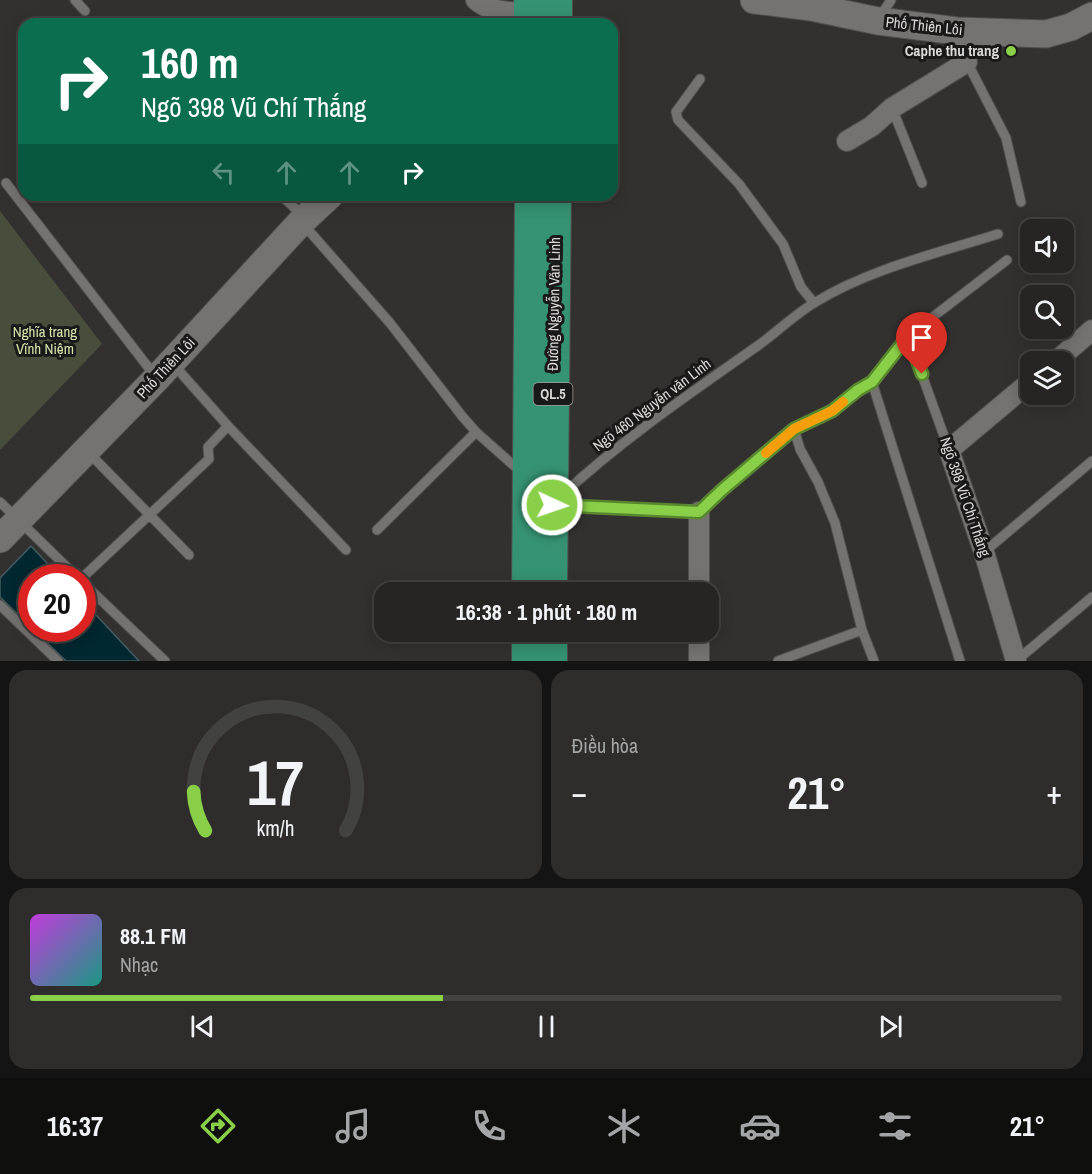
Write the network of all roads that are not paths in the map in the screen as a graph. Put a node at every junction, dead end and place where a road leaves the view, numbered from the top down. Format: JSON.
{"nodes":[{"id":1,"x":75,"y":0,"type":"edge"},
{"id":2,"x":476,"y":0,"type":"edge"},
{"id":3,"x":754,"y":0,"type":"edge"},
{"id":4,"x":810,"y":3,"type":"edge"},
{"id":5,"x":85,"y":11,"type":"dead end"},
{"id":6,"x":884,"y":11,"type":"edge"},
{"id":7,"x":538,"y":12,"type":"edge"},
{"id":8,"x":1092,"y":16,"type":"edge"},
{"id":9,"x":957,"y":31,"type":"junction"},
{"id":10,"x":967,"y":62,"type":"junction"},
{"id":11,"x":700,"y":79,"type":"dead end"},
{"id":12,"x":892,"y":108,"type":"junction"},
{"id":13,"x":847,"y":141,"type":"dead end"},
{"id":14,"x":6,"y":183,"type":"dead end"},
{"id":15,"x":922,"y":183,"type":"dead end"},
{"id":16,"x":18,"y":197,"type":"edge"},
{"id":17,"x":21,"y":201,"type":"edge"},
{"id":18,"x":286,"y":201,"type":"edge"},
{"id":19,"x":324,"y":201,"type":"edge"},
{"id":20,"x":531,"y":201,"type":"edge"},
{"id":21,"x":555,"y":201,"type":"edge"},
{"id":22,"x":1021,"y":202,"type":"dead end"},
{"id":23,"x":303,"y":220,"type":"junction"},
{"id":24,"x":998,"y":234,"type":"dead end"},
{"id":25,"x":1007,"y":260,"type":"dead end"},
{"id":26,"x":814,"y":303,"type":"junction"},
{"id":27,"x":1092,"y":330,"type":"edge"},
{"id":28,"x":908,"y":336,"type":"junction"},
{"id":29,"x":1067,"y":351,"type":"edge"},
{"id":30,"x":164,"y":370,"type":"junction"},
{"id":31,"x":872,"y":382,"type":"junction"},
{"id":32,"x":1020,"y":390,"type":"edge"},
{"id":33,"x":228,"y":426,"type":"junction"},
{"id":34,"x":794,"y":429,"type":"junction"},
{"id":35,"x":476,"y":432,"type":"junction"},
{"id":36,"x":86,"y":450,"type":"junction"},
{"id":37,"x":949,"y":450,"type":"junction"},
{"id":38,"x":1092,"y":461,"type":"edge"},
{"id":39,"x":528,"y":478,"type":"junction"},
{"id":40,"x":552,"y":505,"type":"junction"},
{"id":41,"x":699,"y":512,"type":"junction"},
{"id":42,"x":149,"y":516,"type":"junction"},
{"id":43,"x":7,"y":522,"type":"edge"},
{"id":44,"x":377,"y":531,"type":"dead end"},
{"id":45,"x":346,"y":550,"type":"dead end"},
{"id":46,"x":984,"y":552,"type":"junction"},
{"id":47,"x":189,"y":555,"type":"dead end"},
{"id":48,"x":60,"y":564,"type":"edge"},
{"id":49,"x":96,"y":567,"type":"edge"},
{"id":50,"x":528,"y":582,"type":"edge"},
{"id":51,"x":551,"y":582,"type":"edge"},
{"id":52,"x":699,"y":582,"type":"edge"},
{"id":53,"x":96,"y":594,"type":"edge"},
{"id":54,"x":1092,"y":597,"type":"edge"},
{"id":55,"x":0,"y":605,"type":"edge"},
{"id":56,"x":862,"y":630,"type":"junction"},
{"id":57,"x":528,"y":642,"type":"edge"},
{"id":58,"x":551,"y":642,"type":"edge"},
{"id":59,"x":699,"y":642,"type":"edge"},
{"id":60,"x":58,"y":661,"type":"edge"},
{"id":61,"x":165,"y":661,"type":"edge"},
{"id":62,"x":528,"y":661,"type":"edge"},
{"id":63,"x":551,"y":661,"type":"edge"},
{"id":64,"x":699,"y":661,"type":"edge"},
{"id":65,"x":778,"y":661,"type":"edge"},
{"id":66,"x":874,"y":661,"type":"edge"},
{"id":67,"x":960,"y":661,"type":"edge"},
{"id":68,"x":1016,"y":661,"type":"edge"}],
"edges":[{"from":1,"to":5,"type":"lane"},
{"from":2,"to":7,"type":"street"},
{"from":3,"to":4,"type":"main road","name":"Phố Thiên Lôi"},
{"from":4,"to":6,"type":"main road","name":"Phố Thiên Lôi"},
{"from":6,"to":9,"type":"main road","name":"Phố Thiên Lôi"},
{"from":8,"to":9,"type":"main road","name":"Phố Thiên Lôi"},
{"from":9,"to":10,"type":"lane"},
{"from":10,"to":12,"type":"street"},
{"from":10,"to":22,"type":"lane"},
{"from":11,"to":26,"type":"lane"},
{"from":12,"to":13,"type":"street"},
{"from":12,"to":15,"type":"lane"},
{"from":14,"to":16,"type":"lane"},
{"from":17,"to":30,"type":"lane"},
{"from":18,"to":23,"type":"lane"},
{"from":19,"to":23,"type":"main road","name":"Phố Thiên Lôi"},
{"from":20,"to":39,"type":"highway","name":"Đường Nguyễn Văn Linh","number":"QL.5"},
{"from":21,"to":40,"type":"highway","name":"Đường Nguyễn Văn Linh","number":"QL.5"},
{"from":23,"to":30,"type":"main road","name":"Phố Thiên Lôi"},
{"from":23,"to":35,"type":"lane"},
{"from":24,"to":26,"type":"lane","name":"Ngõ 460 Nguyễn văn Linh"},
{"from":25,"to":28,"type":"lane"},
{"from":26,"to":40,"type":"lane","name":"Ngõ 460 Nguyễn văn Linh"},
{"from":27,"to":29,"type":"street"},
{"from":28,"to":31,"type":"lane"},
{"from":28,"to":37,"type":"lane","name":"Ngõ 398 Vũ Chí Thắng"},
{"from":30,"to":33,"type":"lane"},
{"from":30,"to":36,"type":"main road","name":"Phố Thiên Lôi"},
{"from":31,"to":34,"type":"lane"},
{"from":31,"to":67,"type":"lane"},
{"from":32,"to":37,"type":"street"},
{"from":33,"to":42,"type":"lane"},
{"from":33,"to":45,"type":"lane"},
{"from":34,"to":41,"type":"lane"},
{"from":34,"to":56,"type":"lane"},
{"from":35,"to":39,"type":"lane"},
{"from":35,"to":44,"type":"lane"},
{"from":36,"to":42,"type":"lane"},
{"from":36,"to":43,"type":"main road","name":"Phố Thiên Lôi"},
{"from":37,"to":46,"type":"street","name":"Ngõ 398 Vũ Chí Thắng"},
{"from":38,"to":46,"type":"lane"},
{"from":39,"to":50,"type":"highway","name":"Đường Nguyễn Văn Linh","number":"QL.5"},
{"from":40,"to":41,"type":"lane"},
{"from":40,"to":51,"type":"highway","name":"Đường Nguyễn Văn Linh","number":"QL.5"},
{"from":41,"to":52,"type":"street"},
{"from":42,"to":47,"type":"lane"},
{"from":42,"to":49,"type":"lane"},
{"from":43,"to":48,"type":"lane"},
{"from":46,"to":68,"type":"street","name":"Ngõ 398 Vũ Chí Thắng"},
{"from":53,"to":61,"type":"lane"},
{"from":54,"to":68,"type":"lane"},
{"from":55,"to":60,"type":"lane"},
{"from":56,"to":65,"type":"lane"},
{"from":56,"to":66,"type":"lane"},
{"from":57,"to":62,"type":"highway"},
{"from":58,"to":63,"type":"highway"},
{"from":59,"to":64,"type":"street"}]}
